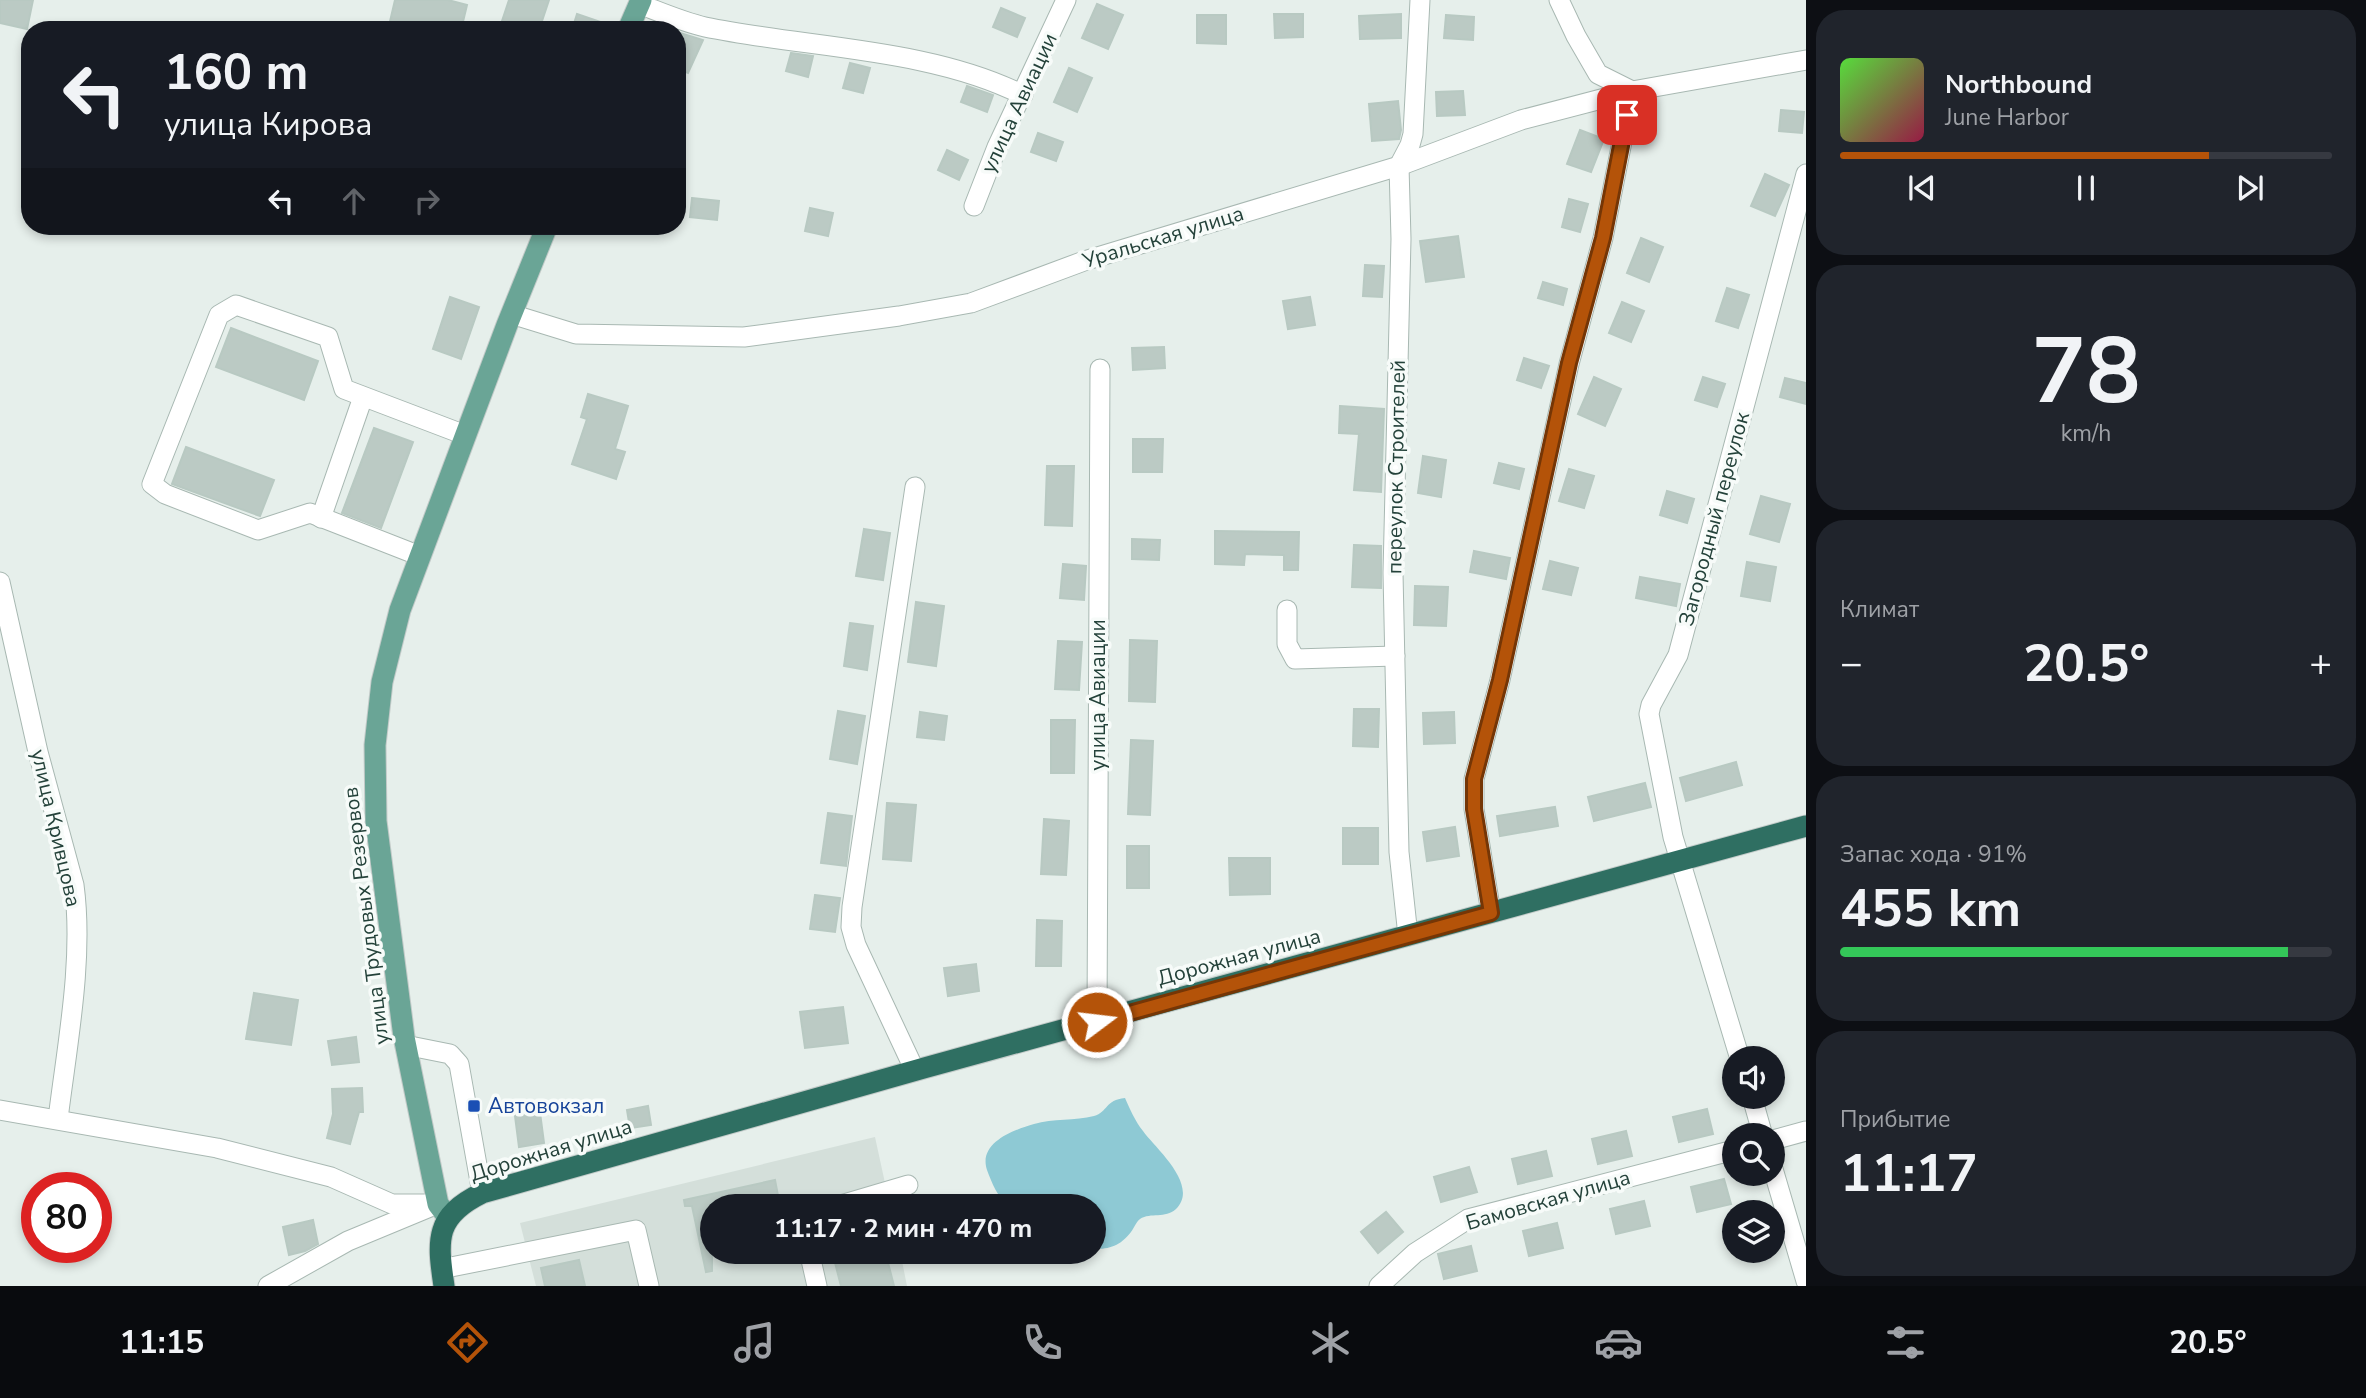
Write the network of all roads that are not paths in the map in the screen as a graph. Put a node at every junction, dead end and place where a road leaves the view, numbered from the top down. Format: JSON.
{"nodes":[{"id":1,"x":1066,"y":0,"type":"edge"},
{"id":2,"x":1420,"y":0,"type":"edge"},
{"id":3,"x":1559,"y":0,"type":"edge"},
{"id":4,"x":640,"y":2,"type":"edge"},
{"id":5,"x":632,"y":21,"type":"edge"},
{"id":6,"x":1806,"y":60,"type":"edge"},
{"id":7,"x":1632,"y":91,"type":"junction"},
{"id":8,"x":1023,"y":94,"type":"junction"},
{"id":9,"x":1399,"y":166,"type":"junction"},
{"id":10,"x":1806,"y":174,"type":"edge"},
{"id":11,"x":974,"y":206,"type":"dead end"},
{"id":12,"x":543,"y":235,"type":"edge"},
{"id":13,"x":511,"y":314,"type":"junction"},
{"id":14,"x":1100,"y":369,"type":"dead end"},
{"id":15,"x":363,"y":397,"type":"junction"},
{"id":16,"x":465,"y":435,"type":"junction"},
{"id":17,"x":915,"y":486,"type":"dead end"},
{"id":18,"x":321,"y":518,"type":"junction"},
{"id":19,"x":420,"y":556,"type":"junction"},
{"id":20,"x":0,"y":582,"type":"edge"},
{"id":21,"x":1287,"y":610,"type":"dead end"},
{"id":22,"x":1395,"y":656,"type":"junction"},
{"id":23,"x":1806,"y":826,"type":"edge"},
{"id":24,"x":1682,"y":860,"type":"junction"},
{"id":25,"x":1491,"y":913,"type":"junction"},
{"id":26,"x":1408,"y":936,"type":"junction"},
{"id":27,"x":1097,"y":1022,"type":"junction"},
{"id":28,"x":405,"y":1045,"type":"junction"},
{"id":29,"x":1736,"y":1046,"type":"edge"},
{"id":30,"x":915,"y":1071,"type":"junction"},
{"id":31,"x":0,"y":1110,"type":"edge"},
{"id":32,"x":58,"y":1119,"type":"junction"},
{"id":33,"x":1806,"y":1131,"type":"edge"},
{"id":34,"x":1785,"y":1137,"type":"edge"},
{"id":35,"x":1722,"y":1153,"type":"edge"},
{"id":36,"x":908,"y":1185,"type":"dead end"},
{"id":37,"x":1778,"y":1186,"type":"edge"},
{"id":38,"x":482,"y":1194,"type":"junction"},
{"id":39,"x":878,"y":1194,"type":"edge"},
{"id":40,"x":443,"y":1211,"type":"junction"},
{"id":41,"x":810,"y":1264,"type":"edge"},
{"id":42,"x":442,"y":1278,"type":"edge"},
{"id":43,"x":1806,"y":1281,"type":"edge"},
{"id":44,"x":812,"y":1285,"type":"edge"},
{"id":45,"x":268,"y":1286,"type":"edge"},
{"id":46,"x":649,"y":1286,"type":"edge"},
{"id":47,"x":1379,"y":1286,"type":"edge"}],
"edges":[{"from":1,"to":8,"type":"street","name":"улица Авиации"},
{"from":2,"to":9,"type":"street","name":"переулок Строителей"},
{"from":3,"to":7,"type":"street"},
{"from":4,"to":5,"type":"main road"},
{"from":4,"to":8,"type":"street"},
{"from":6,"to":7,"type":"street","name":"Уральская улица"},
{"from":7,"to":9,"type":"street","name":"Уральская улица"},
{"from":7,"to":25,"type":"street"},
{"from":8,"to":11,"type":"street","name":"улица Авиации"},
{"from":9,"to":13,"type":"street","name":"Уральская улица"},
{"from":9,"to":22,"type":"street","name":"переулок Строителей"},
{"from":10,"to":24,"type":"street","name":"Загородный переулок"},
{"from":12,"to":13,"type":"main road","name":"улица Трудовых Резервов"},
{"from":13,"to":16,"type":"main road","name":"улица Трудовых Резервов"},
{"from":14,"to":27,"type":"street","name":"улица Авиации"},
{"from":15,"to":16,"type":"street"},
{"from":15,"to":18,"type":"street"},
{"from":15,"to":18,"type":"street"},
{"from":16,"to":19,"type":"main road","name":"улица Трудовых Резервов"},
{"from":17,"to":30,"type":"street"},
{"from":18,"to":19,"type":"street"},
{"from":19,"to":28,"type":"main road","name":"улица Трудовых Резервов"},
{"from":20,"to":32,"type":"street","name":"улица Кривцова"},
{"from":21,"to":22,"type":"street"},
{"from":22,"to":26,"type":"street","name":"переулок Строителей"},
{"from":23,"to":24,"type":"highway","name":"Дорожная улица"},
{"from":24,"to":25,"type":"highway","name":"Дорожная улица"},
{"from":24,"to":29,"type":"street","name":"Загородный переулок"},
{"from":25,"to":26,"type":"highway","name":"Дорожная улица"},
{"from":26,"to":27,"type":"highway","name":"Дорожная улица"},
{"from":27,"to":30,"type":"highway","name":"Дорожная улица"},
{"from":28,"to":38,"type":"street"},
{"from":28,"to":40,"type":"main road","name":"улица Трудовых Резервов"},
{"from":30,"to":38,"type":"highway","name":"Дорожная улица"},
{"from":31,"to":32,"type":"street"},
{"from":32,"to":40,"type":"street"},
{"from":33,"to":34,"type":"street"},
{"from":35,"to":47,"type":"street","name":"Бамовская улица"},
{"from":36,"to":39,"type":"street"},
{"from":37,"to":43,"type":"street"},
{"from":38,"to":40,"type":"highway","name":"Дорожная улица"},
{"from":40,"to":42,"type":"highway","name":"улица Трудовых Резервов"},
{"from":40,"to":45,"type":"street"},
{"from":41,"to":44,"type":"street"},
{"from":42,"to":46,"type":"street"}]}
